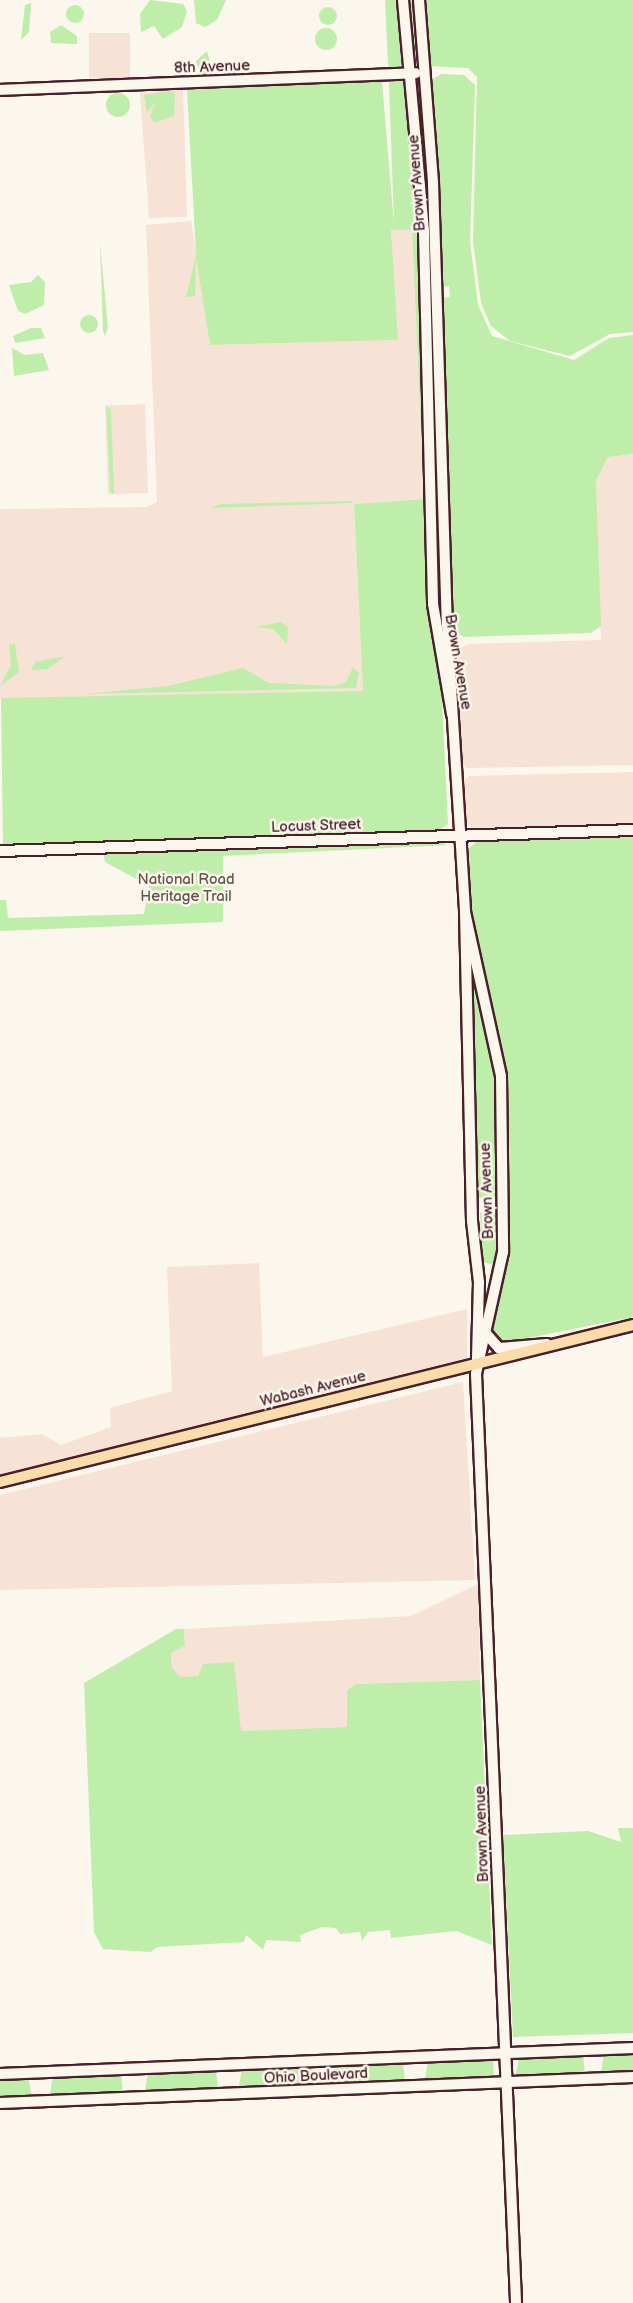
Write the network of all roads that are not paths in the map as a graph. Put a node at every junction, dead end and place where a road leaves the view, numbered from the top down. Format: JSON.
{"nodes":[{"id":1,"x":403,"y":0,"type":"edge"},
{"id":2,"x":419,"y":0,"type":"edge"},
{"id":3,"x":425,"y":73,"type":"junction"},
{"id":4,"x":411,"y":74,"type":"junction"},
{"id":5,"x":0,"y":90,"type":"edge"},
{"id":6,"x":430,"y":387,"type":"junction"},
{"id":7,"x":442,"y":387,"type":"junction"},
{"id":8,"x":434,"y":495,"type":"junction"},
{"id":9,"x":446,"y":495,"type":"junction"},
{"id":10,"x":444,"y":644,"type":"junction"},
{"id":11,"x":633,"y":830,"type":"edge"},
{"id":12,"x":458,"y":836,"type":"junction"},
{"id":13,"x":0,"y":851,"type":"edge"},
{"id":14,"x":465,"y":912,"type":"junction"},
{"id":15,"x":633,"y":1325,"type":"edge"},
{"id":16,"x":484,"y":1331,"type":"junction"},
{"id":17,"x":557,"y":1343,"type":"junction"},
{"id":18,"x":477,"y":1363,"type":"junction"},
{"id":19,"x":0,"y":1482,"type":"edge"},
{"id":20,"x":633,"y":2048,"type":"edge"},
{"id":21,"x":505,"y":2053,"type":"junction"},
{"id":22,"x":0,"y":2074,"type":"edge"},
{"id":23,"x":633,"y":2077,"type":"edge"},
{"id":24,"x":506,"y":2082,"type":"junction"},
{"id":25,"x":0,"y":2103,"type":"edge"},
{"id":26,"x":516,"y":2303,"type":"edge"}],
"edges":[{"from":1,"to":4,"type":"street","name":"Brown Avenue"},
{"from":2,"to":3,"type":"street","name":"Brown Avenue"},
{"from":3,"to":4,"type":"street","name":"8th Avenue"},
{"from":3,"to":7,"type":"street","name":"Brown Avenue"},
{"from":4,"to":5,"type":"street","name":"8th Avenue"},
{"from":4,"to":6,"type":"street","name":"Brown Avenue"},
{"from":6,"to":7,"type":"street"},
{"from":6,"to":8,"type":"street","name":"Brown Avenue"},
{"from":7,"to":9,"type":"street","name":"Brown Avenue"},
{"from":8,"to":9,"type":"street"},
{"from":8,"to":10,"type":"street","name":"Brown Avenue"},
{"from":9,"to":10,"type":"street","name":"Brown Avenue"},
{"from":10,"to":12,"type":"street","name":"Brown Avenue"},
{"from":11,"to":12,"type":"street","name":"Locust Street"},
{"from":12,"to":13,"type":"street","name":"Locust Street"},
{"from":12,"to":14,"type":"street","name":"Brown Avenue"},
{"from":14,"to":16,"type":"street","name":"Brown Avenue"},
{"from":14,"to":18,"type":"street","name":"Brown Avenue"},
{"from":15,"to":17,"type":"main road","name":"Wabash Avenue"},
{"from":16,"to":17,"type":"street"},
{"from":16,"to":18,"type":"street","name":"Brown Avenue"},
{"from":17,"to":18,"type":"main road","name":"Wabash Avenue"},
{"from":18,"to":19,"type":"main road","name":"Wabash Avenue"},
{"from":18,"to":21,"type":"street","name":"Brown Avenue"},
{"from":20,"to":21,"type":"street","name":"Ohio Boulevard"},
{"from":21,"to":22,"type":"street","name":"Ohio Boulevard"},
{"from":21,"to":24,"type":"street","name":"Brown Avenue"},
{"from":23,"to":24,"type":"street","name":"Ohio Boulevard"},
{"from":24,"to":25,"type":"street","name":"Ohio Boulevard"},
{"from":24,"to":26,"type":"street","name":"Brown Avenue"}]}
